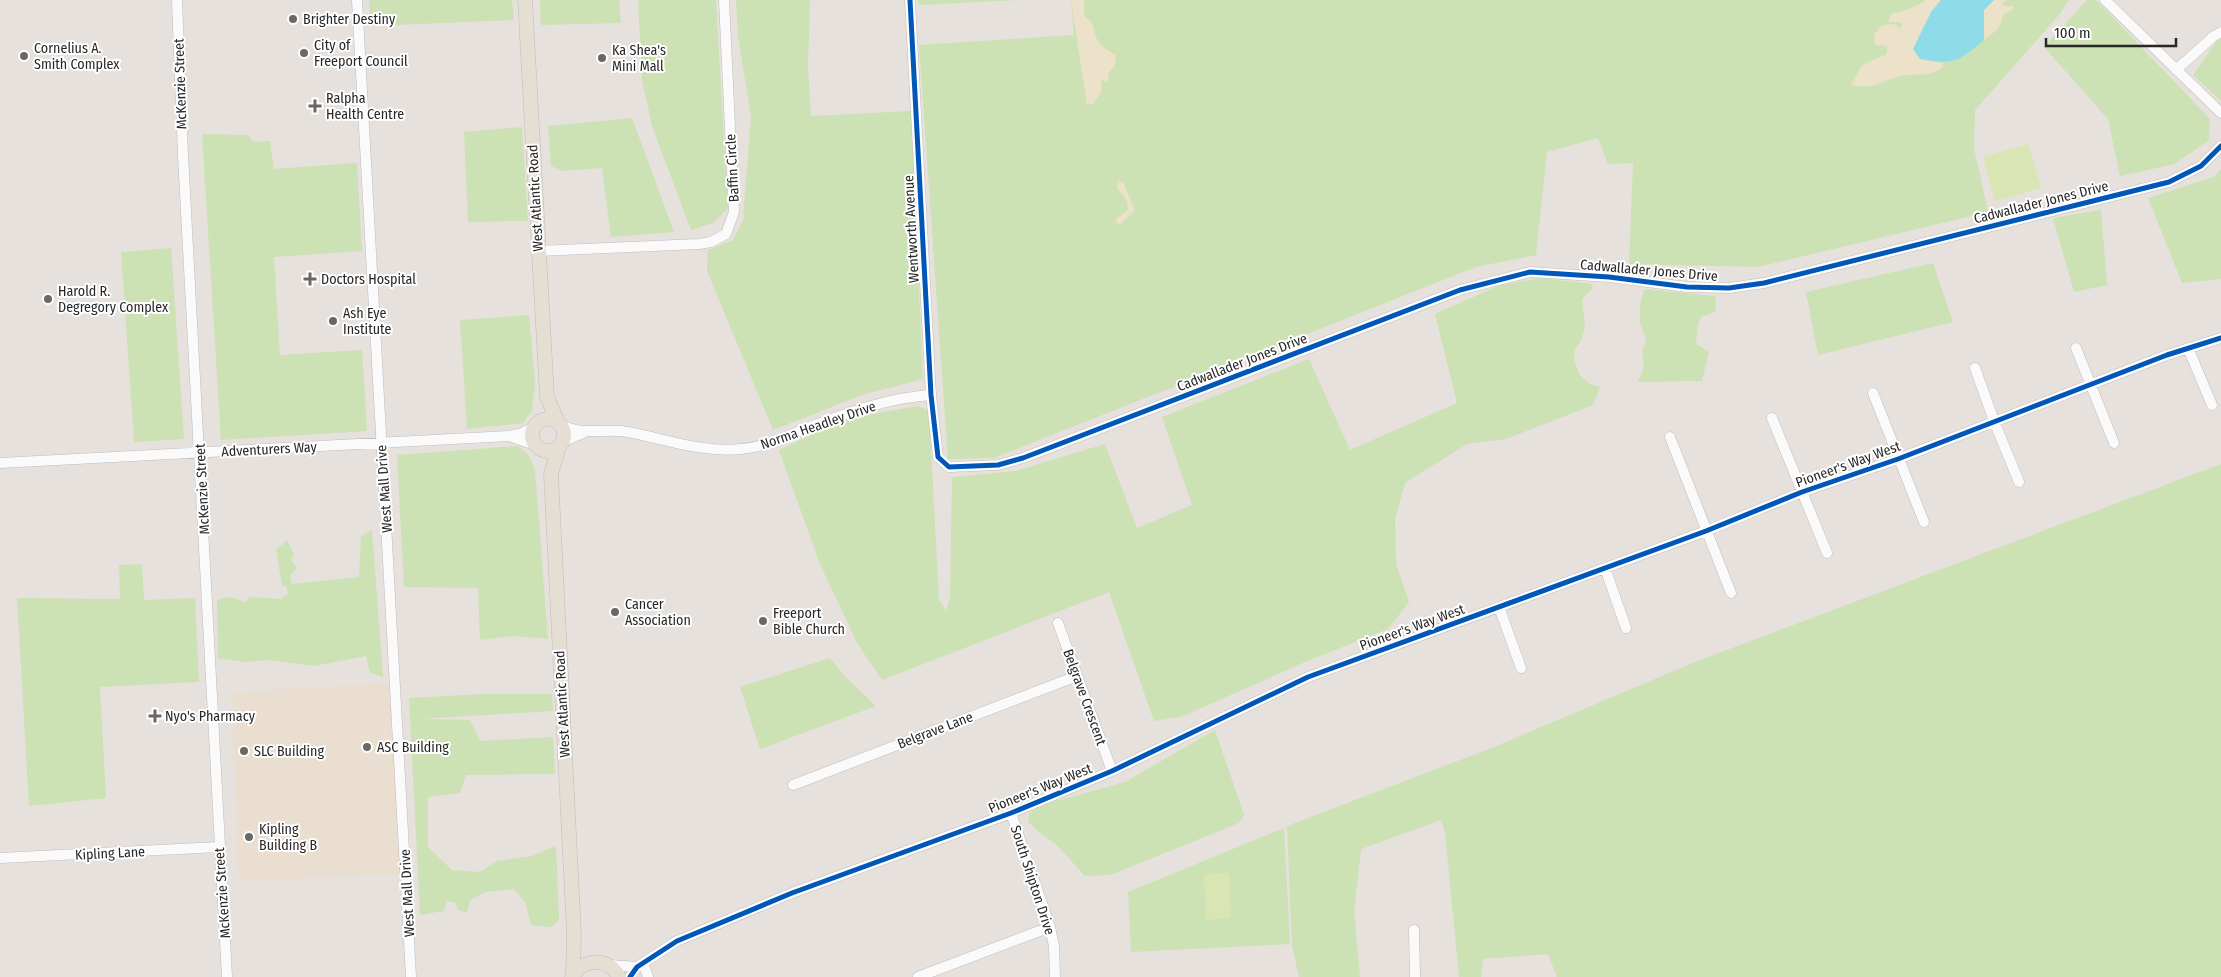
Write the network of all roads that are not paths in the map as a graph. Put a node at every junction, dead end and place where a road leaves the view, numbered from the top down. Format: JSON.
{"nodes":[{"id":1,"x":177,"y":0,"type":"edge"},
{"id":2,"x":357,"y":0,"type":"edge"},
{"id":3,"x":525,"y":0,"type":"edge"},
{"id":4,"x":724,"y":0,"type":"edge"},
{"id":5,"x":910,"y":0,"type":"edge"},
{"id":6,"x":2105,"y":0,"type":"edge"},
{"id":7,"x":2221,"y":32,"type":"edge"},
{"id":8,"x":2176,"y":70,"type":"junction"},
{"id":9,"x":2221,"y":112,"type":"edge"},
{"id":10,"x":2221,"y":146,"type":"edge"},
{"id":11,"x":538,"y":251,"type":"junction"},
{"id":12,"x":2221,"y":338,"type":"edge"},
{"id":13,"x":2076,"y":348,"type":"dead end"},
{"id":14,"x":2188,"y":348,"type":"junction"},
{"id":15,"x":1975,"y":368,"type":"dead end"},
{"id":16,"x":2091,"y":384,"type":"junction"},
{"id":17,"x":1874,"y":393,"type":"dead end"},
{"id":18,"x":931,"y":395,"type":"junction"},
{"id":19,"x":547,"y":397,"type":"junction"},
{"id":20,"x":2212,"y":405,"type":"dead end"},
{"id":21,"x":1772,"y":418,"type":"dead end"},
{"id":22,"x":1994,"y":421,"type":"junction"},
{"id":23,"x":559,"y":424,"type":"junction"},
{"id":24,"x":535,"y":426,"type":"junction"},
{"id":25,"x":587,"y":432,"type":"junction"},
{"id":26,"x":508,"y":436,"type":"junction"},
{"id":27,"x":1670,"y":437,"type":"dead end"},
{"id":28,"x":2114,"y":443,"type":"dead end"},
{"id":29,"x":380,"y":444,"type":"junction"},
{"id":30,"x":561,"y":444,"type":"junction"},
{"id":31,"x":536,"y":446,"type":"junction"},
{"id":32,"x":200,"y":453,"type":"junction"},
{"id":33,"x":938,"y":457,"type":"joint"},
{"id":34,"x":1898,"y":459,"type":"junction"},
{"id":35,"x":0,"y":463,"type":"edge"},
{"id":36,"x":551,"y":474,"type":"junction"},
{"id":37,"x":2019,"y":482,"type":"dead end"},
{"id":38,"x":1802,"y":492,"type":"junction"},
{"id":39,"x":1924,"y":522,"type":"dead end"},
{"id":40,"x":1706,"y":531,"type":"junction"},
{"id":41,"x":1827,"y":552,"type":"dead end"},
{"id":42,"x":1605,"y":568,"type":"junction"},
{"id":43,"x":1731,"y":593,"type":"dead end"},
{"id":44,"x":1500,"y":607,"type":"junction"},
{"id":45,"x":1058,"y":623,"type":"dead end"},
{"id":46,"x":1626,"y":628,"type":"dead end"},
{"id":47,"x":1521,"y":668,"type":"dead end"},
{"id":48,"x":1077,"y":676,"type":"junction"},
{"id":49,"x":1112,"y":771,"type":"junction"},
{"id":50,"x":792,"y":784,"type":"dead end"},
{"id":51,"x":1010,"y":813,"type":"junction"},
{"id":52,"x":219,"y":847,"type":"junction"},
{"id":53,"x":0,"y":858,"type":"edge"},
{"id":54,"x":1050,"y":927,"type":"junction"},
{"id":55,"x":1414,"y":930,"type":"dead end"},
{"id":56,"x":574,"y":934,"type":"junction"},
{"id":57,"x":604,"y":964,"type":"junction"},
{"id":58,"x":640,"y":965,"type":"junction"},
{"id":59,"x":572,"y":976,"type":"edge"},
{"id":60,"x":227,"y":977,"type":"edge"},
{"id":61,"x":411,"y":977,"type":"edge"},
{"id":62,"x":619,"y":977,"type":"edge"},
{"id":63,"x":630,"y":977,"type":"edge"},
{"id":64,"x":648,"y":977,"type":"edge"},
{"id":65,"x":918,"y":977,"type":"edge"},
{"id":66,"x":1055,"y":977,"type":"edge"},
{"id":67,"x":1415,"y":977,"type":"edge"}],
"edges":[{"from":1,"to":32,"type":"street","name":"McKenzie Street"},
{"from":2,"to":29,"type":"street","name":"West Mall Drive"},
{"from":3,"to":11,"type":"main road","name":"West Atlantic Road"},
{"from":4,"to":11,"type":"street","name":"Baffin Circle"},
{"from":5,"to":18,"type":"street","name":"Wentworth Avenue"},
{"from":6,"to":8,"type":"street"},
{"from":7,"to":8,"type":"street"},
{"from":8,"to":9,"type":"street"},
{"from":10,"to":33,"type":"street","name":"Cadwallader Jones Drive"},
{"from":11,"to":19,"type":"main road","name":"West Atlantic Road"},
{"from":12,"to":14,"type":"street","name":"Pioneer's Way West"},
{"from":13,"to":16,"type":"street"},
{"from":14,"to":16,"type":"street","name":"Pioneer's Way West"},
{"from":14,"to":20,"type":"street"},
{"from":15,"to":22,"type":"street"},
{"from":16,"to":22,"type":"street","name":"Pioneer's Way West"},
{"from":16,"to":28,"type":"street"},
{"from":17,"to":34,"type":"street"},
{"from":18,"to":25,"type":"street","name":"Norma Headley Drive"},
{"from":18,"to":33,"type":"street","name":"Wentworth Avenue"},
{"from":19,"to":23,"type":"main road","name":"West Atlantic Road"},
{"from":19,"to":24,"type":"main road","name":"West Atlantic Road"},
{"from":21,"to":38,"type":"street"},
{"from":22,"to":34,"type":"street","name":"Pioneer's Way West"},
{"from":22,"to":37,"type":"street"},
{"from":23,"to":24,"type":"main road"},
{"from":23,"to":25,"type":"street","name":"Norma Headley Drive"},
{"from":23,"to":30,"type":"main road","name":"West Atlantic Road"},
{"from":24,"to":26,"type":"street","name":"Adventurers Way"},
{"from":24,"to":31,"type":"main road","name":"West Atlantic Road"},
{"from":25,"to":30,"type":"street","name":"Norma Headley Drive"},
{"from":26,"to":29,"type":"street","name":"Adventurers Way"},
{"from":26,"to":31,"type":"street","name":"Adventurers Way"},
{"from":27,"to":40,"type":"street"},
{"from":29,"to":32,"type":"street","name":"Adventurers Way"},
{"from":29,"to":61,"type":"street","name":"West Mall Drive"},
{"from":30,"to":31,"type":"main road"},
{"from":30,"to":36,"type":"main road","name":"West Atlantic Road"},
{"from":31,"to":36,"type":"main road","name":"West Atlantic Road"},
{"from":32,"to":35,"type":"street","name":"Adventurers Way"},
{"from":32,"to":52,"type":"street","name":"McKenzie Street"},
{"from":34,"to":38,"type":"street","name":"Pioneer's Way West"},
{"from":34,"to":39,"type":"street"},
{"from":36,"to":56,"type":"main road","name":"West Atlantic Road"},
{"from":38,"to":40,"type":"street","name":"Pioneer's Way West"},
{"from":38,"to":41,"type":"street"},
{"from":40,"to":42,"type":"street","name":"Pioneer's Way West"},
{"from":40,"to":43,"type":"street"},
{"from":42,"to":44,"type":"street","name":"Pioneer's Way West"},
{"from":42,"to":46,"type":"street"},
{"from":44,"to":47,"type":"street"},
{"from":44,"to":49,"type":"street","name":"Pioneer's Way West"},
{"from":45,"to":48,"type":"street","name":"Belgrave Crescent"},
{"from":48,"to":49,"type":"street","name":"Belgrave Crescent"},
{"from":48,"to":50,"type":"street","name":"Belgrave Lane"},
{"from":49,"to":51,"type":"street","name":"Pioneer's Way West"},
{"from":51,"to":54,"type":"street","name":"South Shipton Drive"},
{"from":51,"to":58,"type":"street","name":"Pioneer's Way West"},
{"from":52,"to":53,"type":"street","name":"Kipling Lane"},
{"from":52,"to":60,"type":"street","name":"McKenzie Street"},
{"from":54,"to":65,"type":"street"},
{"from":54,"to":66,"type":"street","name":"South Shipton Drive"},
{"from":55,"to":67,"type":"street"},
{"from":56,"to":57,"type":"main road"},
{"from":56,"to":59,"type":"main road","name":"West Atlantic Road"},
{"from":57,"to":58,"type":"street"},
{"from":57,"to":59,"type":"main road"},
{"from":57,"to":62,"type":"main road"},
{"from":58,"to":63,"type":"street","name":"Pioneer's Way West"},
{"from":58,"to":64,"type":"street"}]}
